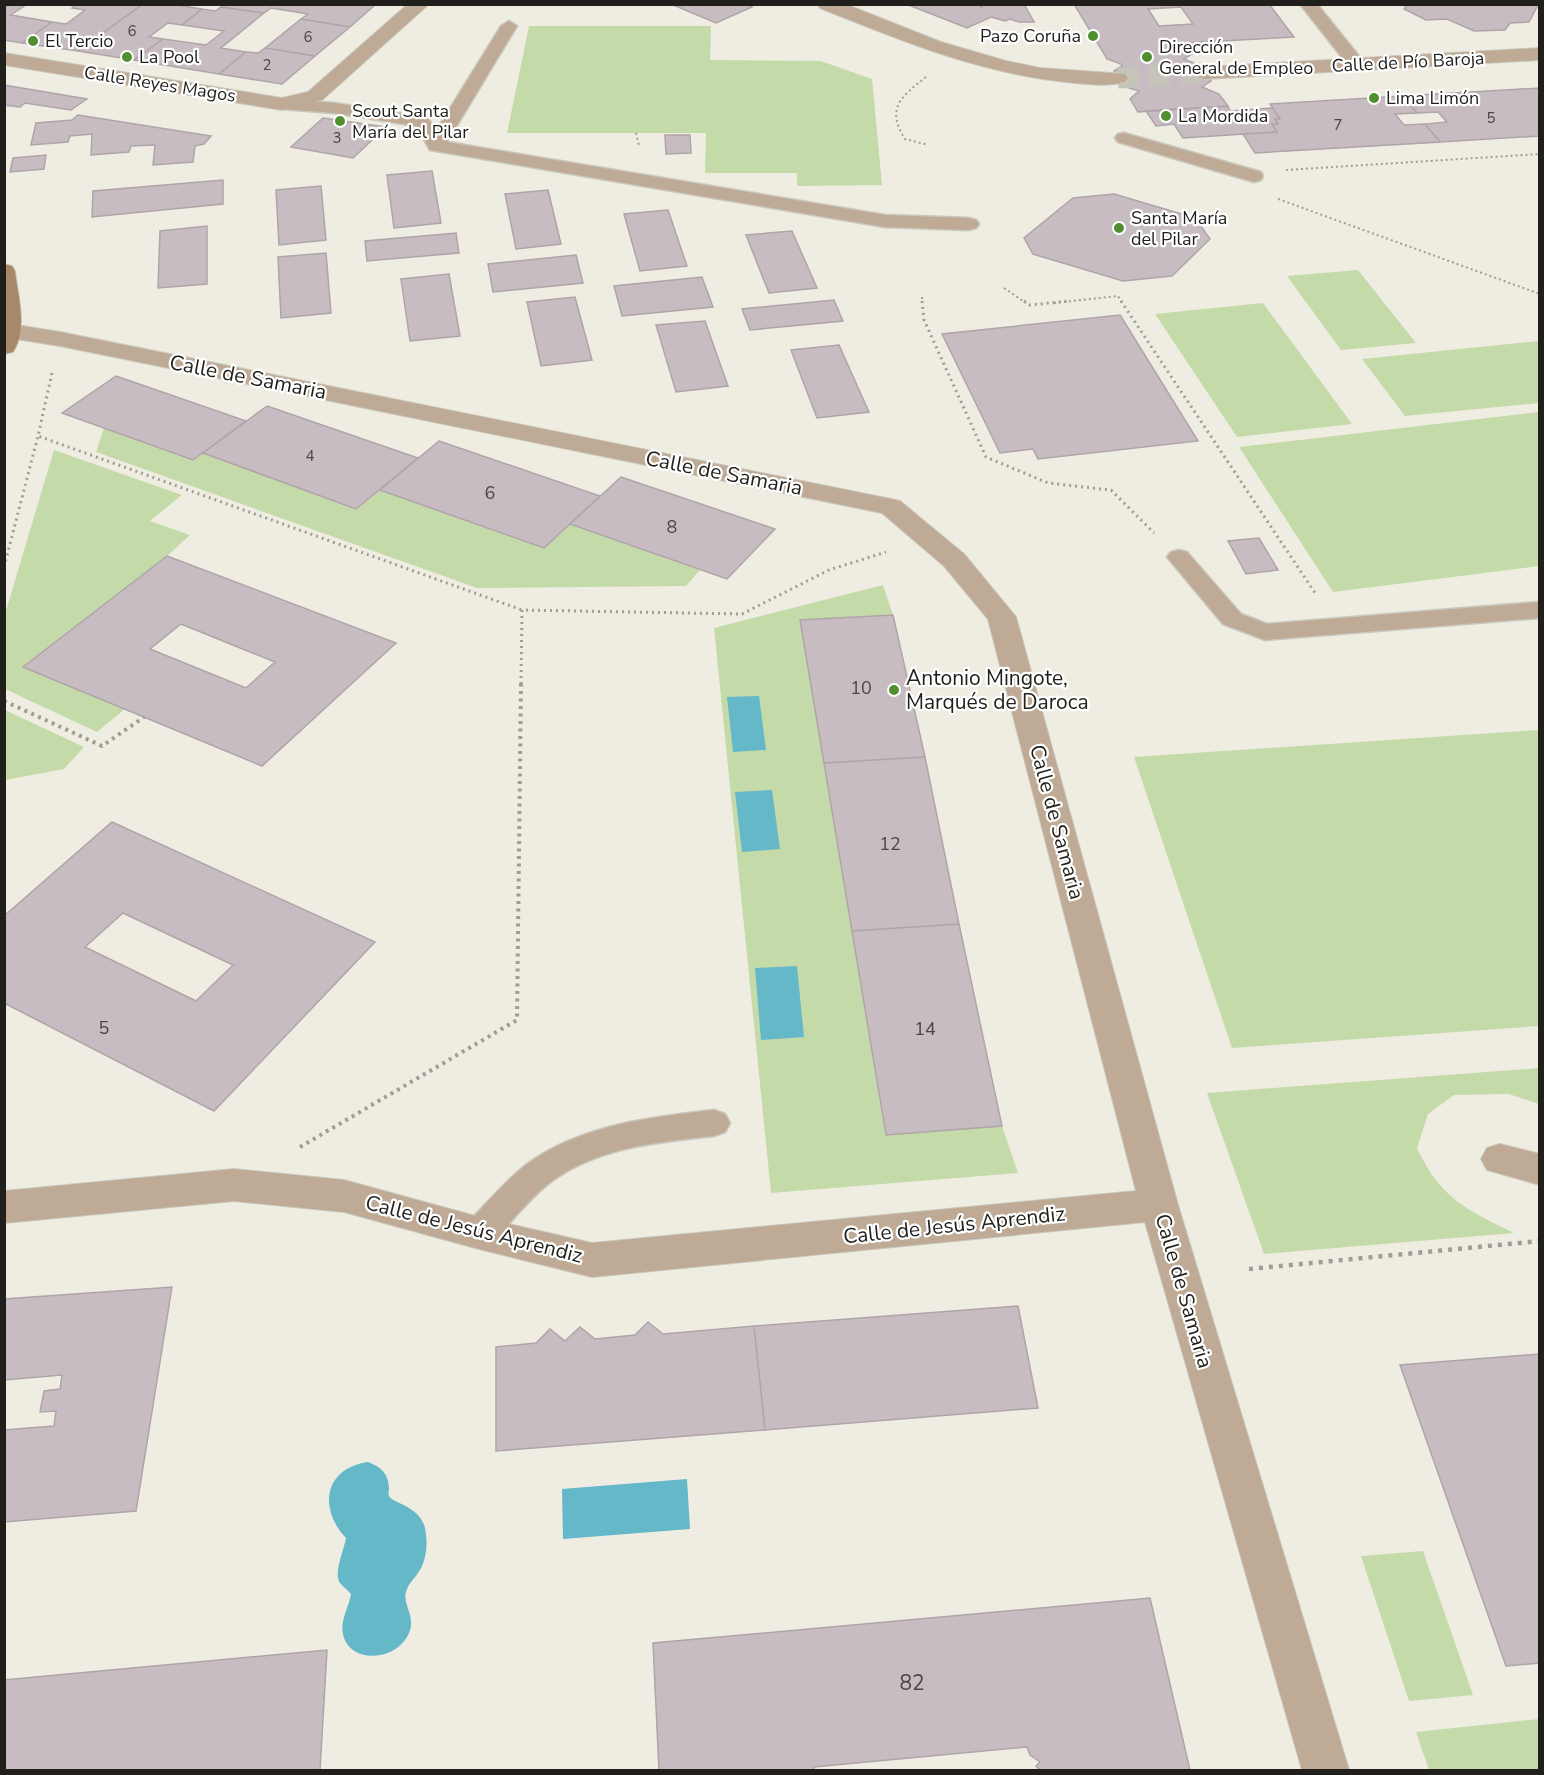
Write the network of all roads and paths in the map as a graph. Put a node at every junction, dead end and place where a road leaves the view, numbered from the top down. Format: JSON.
{"nodes":[{"id":1,"x":420,"y":4,"type":"edge"},
{"id":2,"x":827,"y":4,"type":"edge"},
{"id":3,"x":1308,"y":4,"type":"edge"},
{"id":4,"x":509,"y":26,"type":"dead end"},
{"id":5,"x":1539,"y":54,"type":"edge"},
{"id":6,"x":4,"y":59,"type":"edge"},
{"id":7,"x":1358,"y":64,"type":"junction"},
{"id":8,"x":1205,"y":73,"type":"tunnel mouth"},
{"id":9,"x":927,"y":77,"type":"dead end"},
{"id":10,"x":1118,"y":78,"type":"tunnel mouth"},
{"id":11,"x":282,"y":104,"type":"junction"},
{"id":12,"x":1124,"y":138,"type":"dead end"},
{"id":13,"x":928,"y":145,"type":"dead end"},
{"id":14,"x":436,"y":146,"type":"junction"},
{"id":15,"x":1539,"y":154,"type":"edge"},
{"id":16,"x":1254,"y":176,"type":"joint"},
{"id":17,"x":1271,"y":197,"type":"dead end"},
{"id":18,"x":969,"y":224,"type":"dead end"},
{"id":19,"x":4,"y":271,"type":"edge"},
{"id":20,"x":1004,"y":288,"type":"dead end"},
{"id":21,"x":1539,"y":294,"type":"edge"},
{"id":22,"x":922,"y":297,"type":"dead end"},
{"id":23,"x":6,"y":335,"type":"edge"},
{"id":24,"x":53,"y":366,"type":"dead end"},
{"id":25,"x":38,"y":436,"type":"junction"},
{"id":26,"x":932,"y":538,"type":"junction"},
{"id":27,"x":1179,"y":557,"type":"joint"},
{"id":28,"x":4,"y":567,"type":"edge"},
{"id":29,"x":522,"y":610,"type":"junction"},
{"id":30,"x":1539,"y":610,"type":"edge"},
{"id":31,"x":1337,"y":627,"type":"junction"},
{"id":32,"x":4,"y":701,"type":"edge"},
{"id":33,"x":144,"y":717,"type":"dead end"},
{"id":34,"x":714,"y":1123,"type":"dead end"},
{"id":35,"x":1500,"y":1160,"type":"dead end"},
{"id":36,"x":1539,"y":1170,"type":"edge"},
{"id":37,"x":234,"y":1185,"type":"junction"},
{"id":38,"x":1159,"y":1205,"type":"junction"},
{"id":39,"x":4,"y":1207,"type":"edge"},
{"id":40,"x":479,"y":1233,"type":"junction"},
{"id":41,"x":1539,"y":1241,"type":"edge"},
{"id":42,"x":1249,"y":1269,"type":"dead end"},
{"id":43,"x":1326,"y":1770,"type":"edge"}],
"edges":[{"from":1,"to":11,"type":"street","name":"Calle Reyes Magos"},
{"from":2,"to":10,"type":"street"},
{"from":3,"to":7,"type":"lane"},
{"from":4,"to":14,"type":"lane"},
{"from":5,"to":7,"type":"street","name":"Calle de Pío Baroja"},
{"from":6,"to":11,"type":"street","name":"Calle Reyes Magos"},
{"from":7,"to":8,"type":"street","name":"Calle de Pío Baroja"},
{"from":9,"to":13,"type":"path"},
{"from":11,"to":14,"type":"lane"},
{"from":12,"to":16,"type":"lane"},
{"from":14,"to":18,"type":"lane"},
{"from":15,"to":16,"type":"path"},
{"from":17,"to":21,"type":"path"},
{"from":19,"to":23,"type":"main road"},
{"from":20,"to":31,"type":"path"},
{"from":22,"to":27,"type":"path"},
{"from":23,"to":26,"type":"street","name":"Calle de Samaria"},
{"from":24,"to":25,"type":"path"},
{"from":25,"to":28,"type":"path"},
{"from":25,"to":29,"type":"path"},
{"from":26,"to":29,"type":"path"},
{"from":26,"to":38,"type":"street","name":"Calle de Samaria"},
{"from":27,"to":31,"type":"lane"},
{"from":29,"to":37,"type":"path"},
{"from":30,"to":31,"type":"lane"},
{"from":32,"to":33,"type":"path"},
{"from":34,"to":40,"type":"lane"},
{"from":35,"to":36,"type":"street"},
{"from":37,"to":39,"type":"street","name":"Calle de Jesús Aprendiz"},
{"from":37,"to":40,"type":"street","name":"Calle de Jesús Aprendiz"},
{"from":38,"to":40,"type":"street","name":"Calle de Jesús Aprendiz"},
{"from":38,"to":43,"type":"street","name":"Calle de Samaria"},
{"from":41,"to":42,"type":"path"}]}
